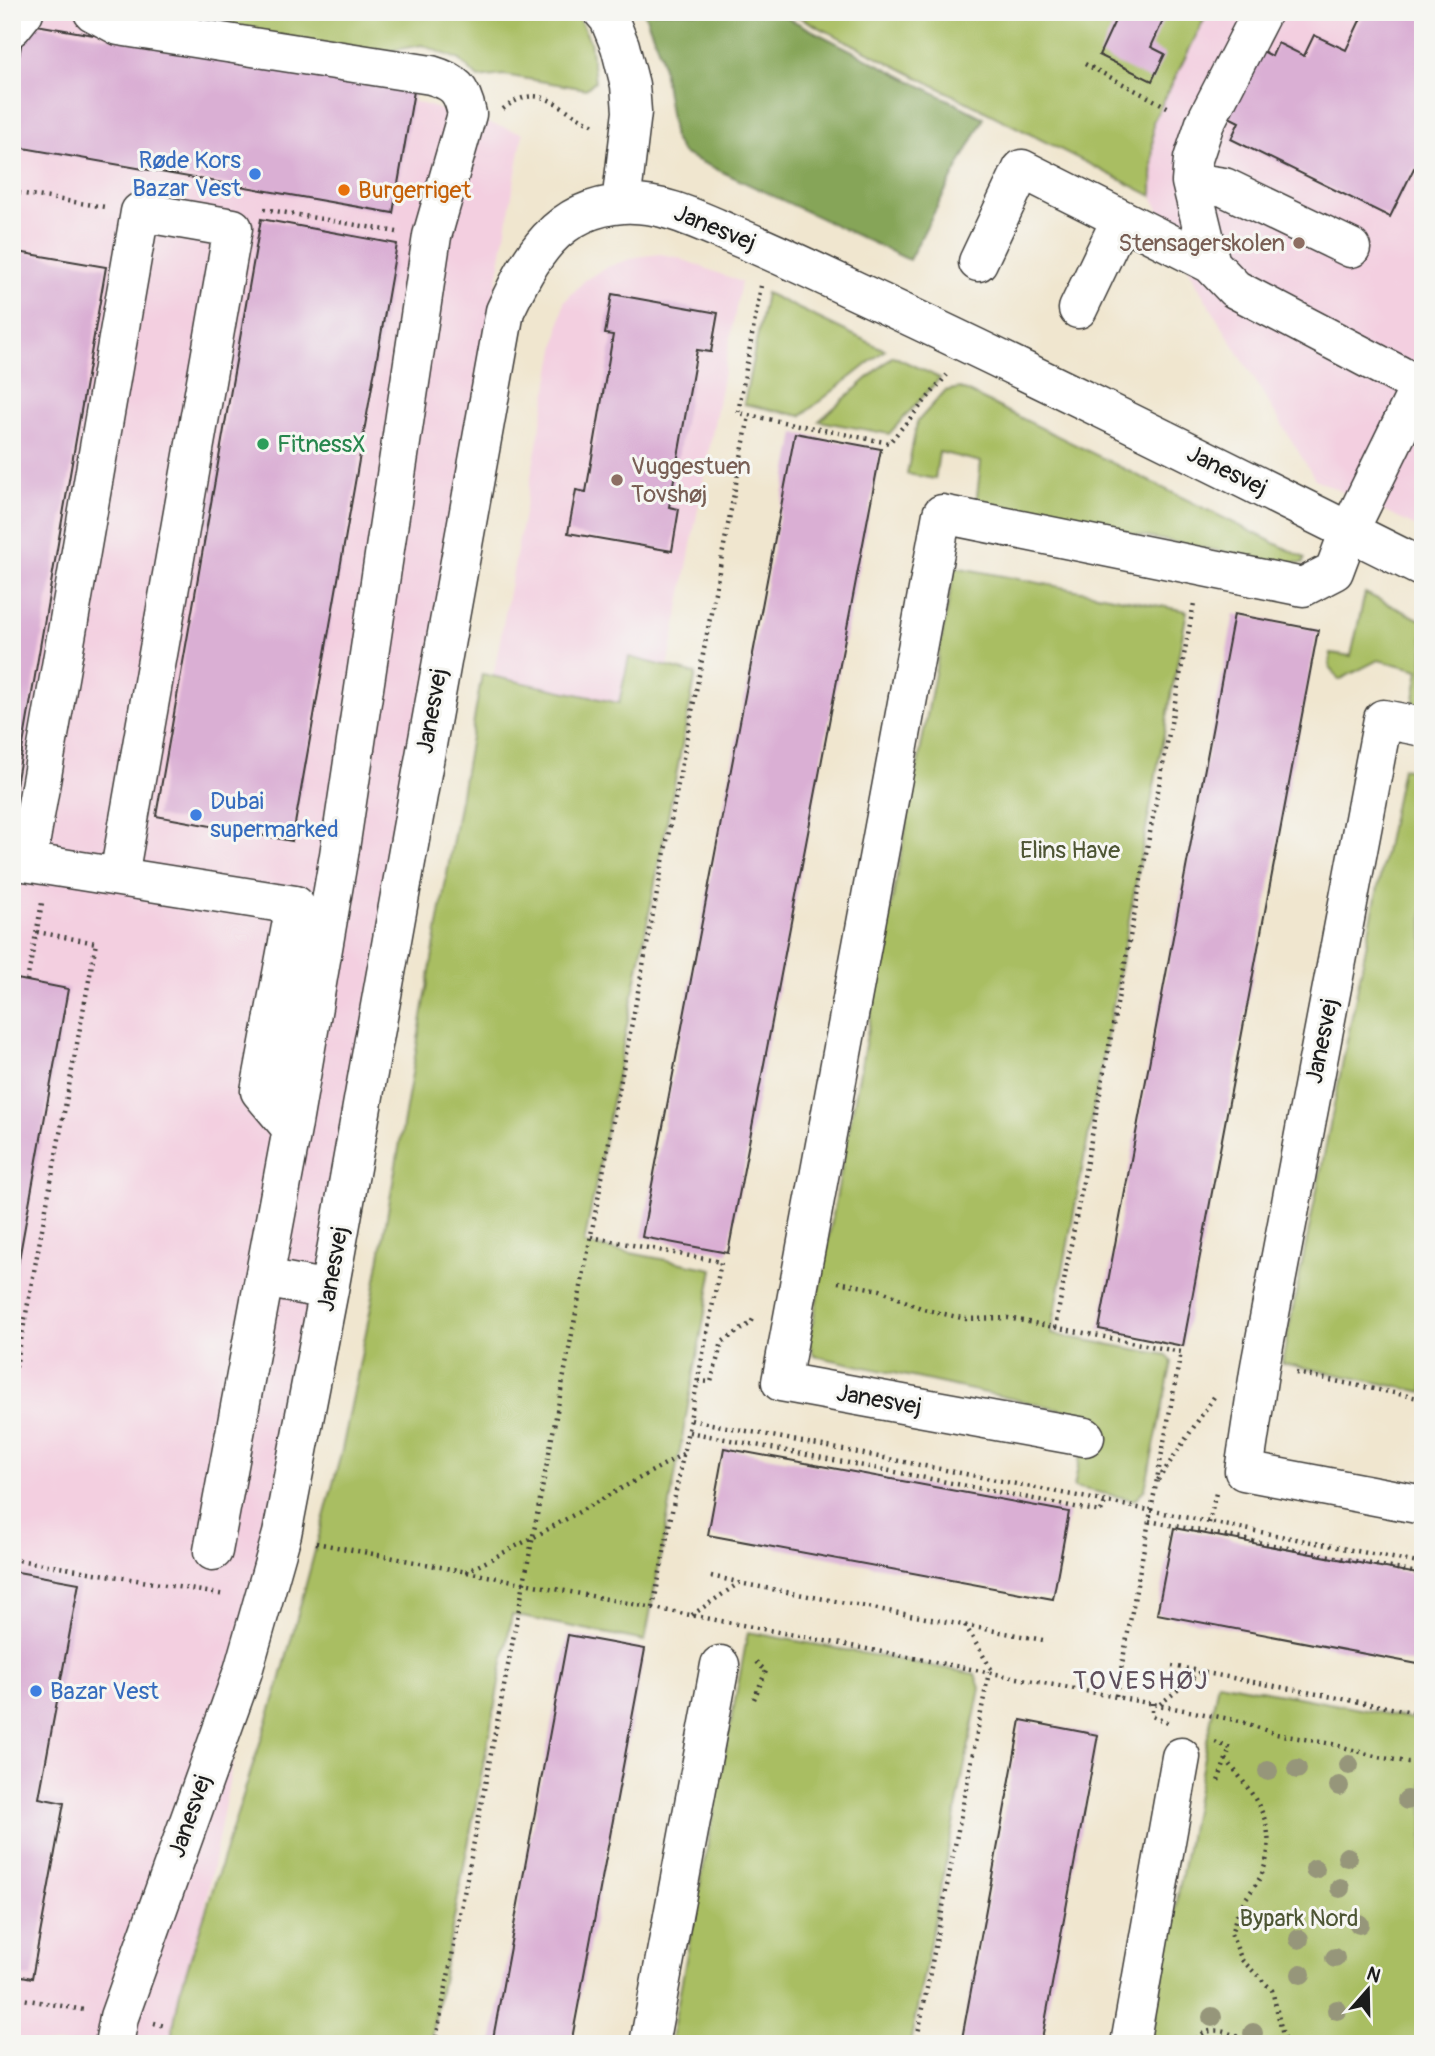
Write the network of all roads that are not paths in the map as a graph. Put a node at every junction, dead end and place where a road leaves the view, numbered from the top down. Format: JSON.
{"nodes":[{"id":1,"x":24,"y":12,"type":"edge"},
{"id":2,"x":93,"y":12,"type":"edge"},
{"id":3,"x":603,"y":12,"type":"edge"},
{"id":4,"x":1262,"y":12,"type":"edge"},
{"id":5,"x":12,"y":27,"type":"edge"},
{"id":6,"x":1191,"y":181,"type":"junction"},
{"id":7,"x":621,"y":204,"type":"junction"},
{"id":8,"x":1121,"y":219,"type":"junction"},
{"id":9,"x":1351,"y":248,"type":"dead end"},
{"id":10,"x":978,"y":262,"type":"dead end"},
{"id":11,"x":1211,"y":264,"type":"junction"},
{"id":12,"x":1078,"y":309,"type":"dead end"},
{"id":13,"x":1422,"y":386,"type":"edge"},
{"id":14,"x":1349,"y":531,"type":"junction"},
{"id":15,"x":1423,"y":568,"type":"edge"},
{"id":16,"x":1423,"y":727,"type":"edge"},
{"id":17,"x":29,"y":862,"type":"edge"},
{"id":18,"x":120,"y":876,"type":"junction"},
{"id":19,"x":292,"y":1129,"type":"junction"},
{"id":20,"x":264,"y":1278,"type":"junction"},
{"id":21,"x":330,"y":1290,"type":"junction"},
{"id":22,"x":1085,"y":1437,"type":"dead end"},
{"id":23,"x":1423,"y":1505,"type":"edge"},
{"id":24,"x":213,"y":1551,"type":"dead end"},
{"id":25,"x":720,"y":1665,"type":"dead end"},
{"id":26,"x":1181,"y":1756,"type":"dead end"},
{"id":27,"x":114,"y":2044,"type":"edge"},
{"id":28,"x":649,"y":2044,"type":"edge"},
{"id":29,"x":1130,"y":2044,"type":"edge"}],
"edges":[{"from":1,"to":5,"type":"street"},
{"from":2,"to":19,"type":"street"},
{"from":3,"to":7,"type":"street"},
{"from":4,"to":6,"type":"street"},
{"from":6,"to":9,"type":"street"},
{"from":6,"to":11,"type":"street"},
{"from":7,"to":14,"type":"street","name":"Janesvej"},
{"from":7,"to":21,"type":"street","name":"Janesvej"},
{"from":8,"to":10,"type":"street"},
{"from":8,"to":11,"type":"street"},
{"from":8,"to":12,"type":"street"},
{"from":11,"to":13,"type":"street"},
{"from":13,"to":14,"type":"street"},
{"from":14,"to":15,"type":"street","name":"Janesvej"},
{"from":14,"to":22,"type":"street","name":"Janesvej"},
{"from":16,"to":23,"type":"street","name":"Janesvej"},
{"from":17,"to":18,"type":"street"},
{"from":17,"to":18,"type":"street"},
{"from":18,"to":19,"type":"street"},
{"from":19,"to":20,"type":"street"},
{"from":20,"to":21,"type":"street"},
{"from":20,"to":24,"type":"street"},
{"from":21,"to":27,"type":"street","name":"Janesvej"},
{"from":25,"to":28,"type":"street"},
{"from":26,"to":29,"type":"street"}]}
